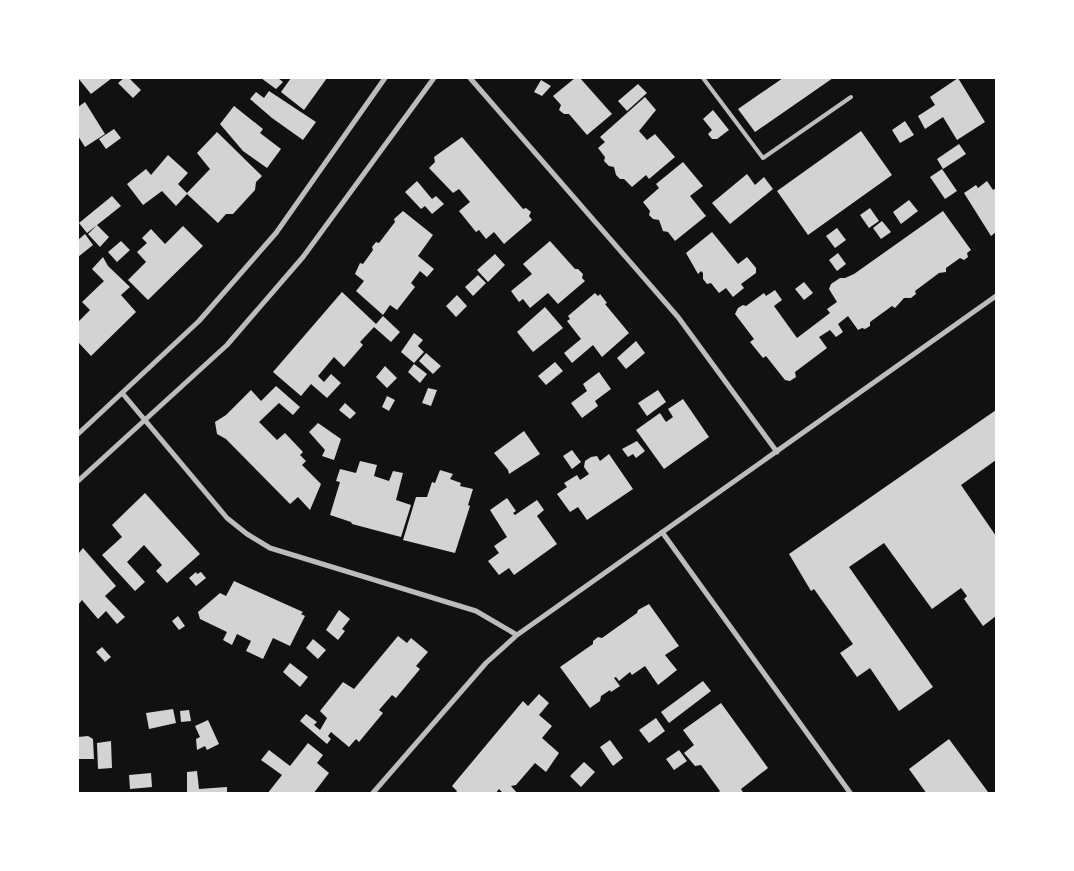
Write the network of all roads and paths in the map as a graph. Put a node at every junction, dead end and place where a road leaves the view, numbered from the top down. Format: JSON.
{"nodes":[{"id":1,"x":385,"y":78,"type":"edge"},
{"id":2,"x":434,"y":78,"type":"edge"},
{"id":3,"x":470,"y":78,"type":"edge"},
{"id":4,"x":703,"y":78,"type":"edge"},
{"id":5,"x":851,"y":97,"type":"dead end"},
{"id":6,"x":996,"y":296,"type":"edge"},
{"id":7,"x":123,"y":394,"type":"junction"},
{"id":8,"x":144,"y":419,"type":"junction"},
{"id":9,"x":78,"y":434,"type":"edge"},
{"id":10,"x":777,"y":452,"type":"junction"},
{"id":11,"x":78,"y":481,"type":"edge"},
{"id":12,"x":662,"y":532,"type":"junction"},
{"id":13,"x":517,"y":635,"type":"junction"},
{"id":14,"x":372,"y":794,"type":"edge"},
{"id":15,"x":851,"y":794,"type":"edge"}],
"edges":[{"from":1,"to":7,"type":"street"},
{"from":2,"to":8,"type":"street"},
{"from":3,"to":10,"type":"street"},
{"from":4,"to":5,"type":"lane"},
{"from":6,"to":10,"type":"street"},
{"from":7,"to":8,"type":"street"},
{"from":7,"to":9,"type":"street"},
{"from":8,"to":11,"type":"street"},
{"from":8,"to":13,"type":"street"},
{"from":10,"to":12,"type":"street"},
{"from":12,"to":13,"type":"street"},
{"from":12,"to":15,"type":"street"},
{"from":13,"to":14,"type":"street"}]}
